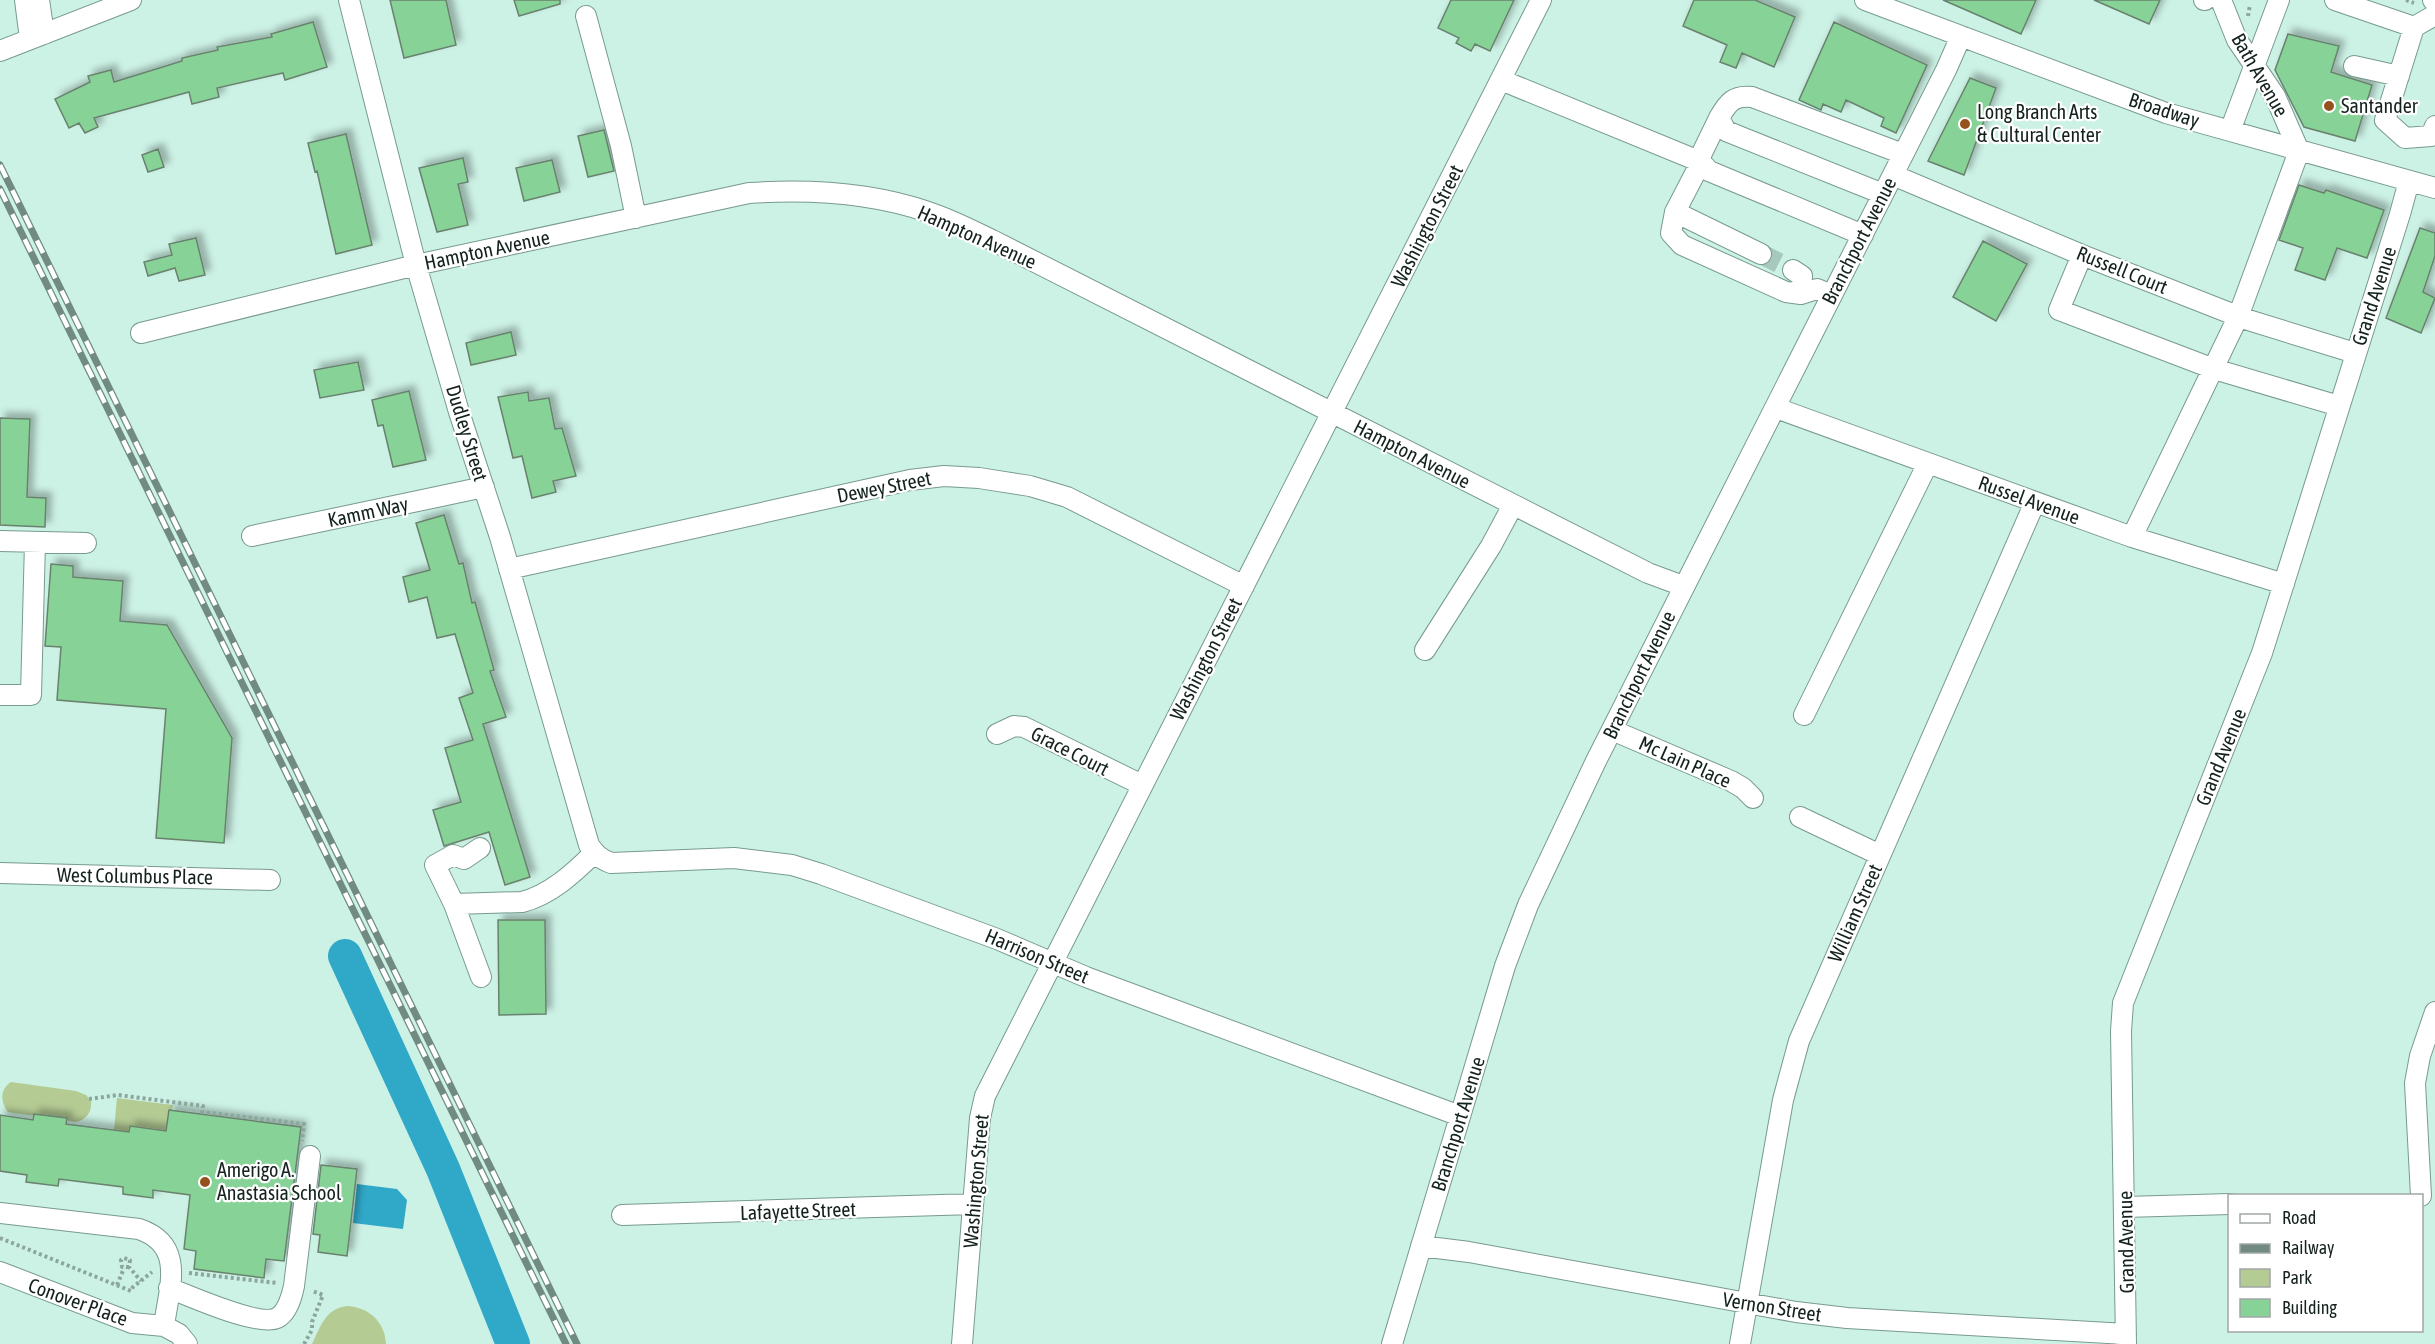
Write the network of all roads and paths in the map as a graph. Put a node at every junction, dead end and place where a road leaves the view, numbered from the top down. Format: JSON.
{"nodes":[{"id":1,"x":25,"y":0,"type":"edge"},
{"id":2,"x":39,"y":0,"type":"edge"},
{"id":3,"x":131,"y":0,"type":"edge"},
{"id":4,"x":349,"y":0,"type":"edge"},
{"id":5,"x":1541,"y":0,"type":"edge"},
{"id":6,"x":1865,"y":0,"type":"edge"},
{"id":7,"x":2221,"y":0,"type":"edge"},
{"id":8,"x":2279,"y":0,"type":"edge"},
{"id":9,"x":2335,"y":0,"type":"edge"},
{"id":10,"x":2435,"y":15,"type":"edge"},
{"id":11,"x":586,"y":16,"type":"dead end"},
{"id":12,"x":2414,"y":27,"type":"junction"},
{"id":13,"x":37,"y":36,"type":"junction"},
{"id":14,"x":1961,"y":36,"type":"junction"},
{"id":15,"x":0,"y":51,"type":"edge"},
{"id":16,"x":2255,"y":65,"type":"junction"},
{"id":17,"x":2354,"y":66,"type":"dead end"},
{"id":18,"x":2399,"y":76,"type":"junction"},
{"id":19,"x":1501,"y":80,"type":"junction"},
{"id":20,"x":2435,"y":126,"type":"edge"},
{"id":21,"x":1719,"y":127,"type":"junction"},
{"id":22,"x":2230,"y":131,"type":"junction"},
{"id":23,"x":2299,"y":151,"type":"junction"},
{"id":24,"x":1903,"y":154,"type":"junction"},
{"id":25,"x":1701,"y":162,"type":"junction"},
{"id":26,"x":1893,"y":176,"type":"junction"},
{"id":27,"x":2409,"y":181,"type":"junction"},
{"id":28,"x":2435,"y":188,"type":"edge"},
{"id":29,"x":1883,"y":194,"type":"junction"},
{"id":30,"x":1675,"y":212,"type":"junction"},
{"id":31,"x":636,"y":218,"type":"junction"},
{"id":32,"x":1863,"y":234,"type":"junction"},
{"id":33,"x":1761,"y":254,"type":"tunnel mouth"},
{"id":34,"x":2082,"y":255,"type":"junction"},
{"id":35,"x":417,"y":265,"type":"junction"},
{"id":36,"x":1793,"y":270,"type":"dead end"},
{"id":37,"x":1801,"y":294,"type":"junction"},
{"id":38,"x":1832,"y":295,"type":"junction"},
{"id":39,"x":2238,"y":317,"type":"junction"},
{"id":40,"x":141,"y":333,"type":"dead end"},
{"id":41,"x":2355,"y":353,"type":"junction"},
{"id":42,"x":2214,"y":369,"type":"junction"},
{"id":43,"x":2339,"y":406,"type":"junction"},
{"id":44,"x":1776,"y":408,"type":"junction"},
{"id":45,"x":1331,"y":413,"type":"junction"},
{"id":46,"x":1928,"y":463,"type":"junction"},
{"id":47,"x":484,"y":487,"type":"junction"},
{"id":48,"x":2035,"y":502,"type":"junction"},
{"id":49,"x":1513,"y":505,"type":"junction"},
{"id":50,"x":252,"y":536,"type":"dead end"},
{"id":51,"x":2132,"y":537,"type":"junction"},
{"id":52,"x":0,"y":541,"type":"edge"},
{"id":53,"x":35,"y":542,"type":"junction"},
{"id":54,"x":86,"y":543,"type":"dead end"},
{"id":55,"x":509,"y":569,"type":"junction"},
{"id":56,"x":2284,"y":584,"type":"junction"},
{"id":57,"x":1244,"y":586,"type":"junction"},
{"id":58,"x":1683,"y":586,"type":"junction"},
{"id":59,"x":1425,"y":650,"type":"dead end"},
{"id":60,"x":0,"y":695,"type":"edge"},
{"id":61,"x":1804,"y":715,"type":"dead end"},
{"id":62,"x":1612,"y":730,"type":"junction"},
{"id":63,"x":997,"y":734,"type":"dead end"},
{"id":64,"x":1142,"y":785,"type":"junction"},
{"id":65,"x":1753,"y":798,"type":"dead end"},
{"id":66,"x":1800,"y":817,"type":"dead end"},
{"id":67,"x":480,"y":848,"type":"dead end"},
{"id":68,"x":1880,"y":855,"type":"junction"},
{"id":69,"x":598,"y":856,"type":"junction"},
{"id":70,"x":0,"y":873,"type":"edge"},
{"id":71,"x":270,"y":880,"type":"dead end"},
{"id":72,"x":454,"y":904,"type":"junction"},
{"id":73,"x":1053,"y":962,"type":"junction"},
{"id":74,"x":480,"y":977,"type":"dead end"},
{"id":75,"x":2435,"y":1012,"type":"edge"},
{"id":76,"x":89,"y":1098,"type":"dead end"},
{"id":77,"x":1460,"y":1116,"type":"junction"},
{"id":78,"x":310,"y":1156,"type":"joint"},
{"id":79,"x":2421,"y":1194,"type":"edge"},
{"id":80,"x":973,"y":1204,"type":"junction"},
{"id":81,"x":2228,"y":1204,"type":"edge"},
{"id":82,"x":2125,"y":1207,"type":"junction"},
{"id":83,"x":0,"y":1213,"type":"edge"},
{"id":84,"x":622,"y":1215,"type":"dead end"},
{"id":85,"x":0,"y":1238,"type":"edge"},
{"id":86,"x":1421,"y":1246,"type":"junction"},
{"id":87,"x":156,"y":1270,"type":"dead end"},
{"id":88,"x":0,"y":1272,"type":"edge"},
{"id":89,"x":182,"y":1272,"type":"dead end"},
{"id":90,"x":141,"y":1281,"type":"junction"},
{"id":91,"x":277,"y":1283,"type":"dead end"},
{"id":92,"x":117,"y":1285,"type":"junction"},
{"id":93,"x":307,"y":1287,"type":"dead end"},
{"id":94,"x":169,"y":1288,"type":"junction"},
{"id":95,"x":1747,"y":1304,"type":"junction"},
{"id":96,"x":164,"y":1326,"type":"junction"},
{"id":97,"x":2126,"y":1339,"type":"edge"},
{"id":98,"x":187,"y":1344,"type":"edge"},
{"id":99,"x":304,"y":1344,"type":"edge"},
{"id":100,"x":962,"y":1344,"type":"edge"},
{"id":101,"x":1392,"y":1344,"type":"edge"},
{"id":102,"x":1740,"y":1344,"type":"edge"}],
"edges":[{"from":1,"to":13,"type":"street"},
{"from":2,"to":13,"type":"street"},
{"from":3,"to":13,"type":"street"},
{"from":4,"to":35,"type":"street","name":"Dudley Street"},
{"from":5,"to":19,"type":"street","name":"Washington Street"},
{"from":6,"to":14,"type":"street","name":"Broadway"},
{"from":7,"to":16,"type":"street","name":"Bath Avenue"},
{"from":8,"to":16,"type":"street"},
{"from":9,"to":12,"type":"street"},
{"from":10,"to":12,"type":"street"},
{"from":11,"to":31,"type":"street"},
{"from":12,"to":18,"type":"street"},
{"from":13,"to":15,"type":"street"},
{"from":14,"to":22,"type":"street","name":"Broadway"},
{"from":14,"to":24,"type":"street","name":"Branchport Avenue"},
{"from":16,"to":22,"type":"street"},
{"from":16,"to":23,"type":"street","name":"Bath Avenue"},
{"from":17,"to":18,"type":"street"},
{"from":18,"to":20,"type":"street"},
{"from":19,"to":25,"type":"street"},
{"from":19,"to":45,"type":"street","name":"Washington Street"},
{"from":21,"to":24,"type":"street"},
{"from":21,"to":25,"type":"street"},
{"from":21,"to":29,"type":"street"},
{"from":22,"to":23,"type":"street","name":"Broadway"},
{"from":23,"to":27,"type":"street","name":"Broadway"},
{"from":23,"to":39,"type":"street"},
{"from":24,"to":26,"type":"street","name":"Branchport Avenue"},
{"from":25,"to":30,"type":"street"},
{"from":25,"to":32,"type":"street"},
{"from":26,"to":29,"type":"street","name":"Branchport Avenue"},
{"from":26,"to":34,"type":"street","name":"Russell Court"},
{"from":27,"to":28,"type":"street","name":"Broadway"},
{"from":27,"to":41,"type":"street","name":"Grand Avenue"},
{"from":29,"to":32,"type":"street","name":"Branchport Avenue"},
{"from":30,"to":33,"type":"street"},
{"from":30,"to":37,"type":"street"},
{"from":31,"to":35,"type":"street","name":"Hampton Avenue"},
{"from":31,"to":45,"type":"street","name":"Hampton Avenue"},
{"from":32,"to":38,"type":"street","name":"Branchport Avenue"},
{"from":34,"to":39,"type":"street","name":"Russell Court"},
{"from":34,"to":42,"type":"street"},
{"from":35,"to":40,"type":"street","name":"Hampton Avenue"},
{"from":35,"to":47,"type":"street","name":"Dudley Street"},
{"from":36,"to":37,"type":"street"},
{"from":37,"to":38,"type":"street"},
{"from":38,"to":44,"type":"street","name":"Branchport Avenue"},
{"from":39,"to":41,"type":"street","name":"Russell Court"},
{"from":39,"to":42,"type":"street"},
{"from":41,"to":43,"type":"street","name":"Grand Avenue"},
{"from":42,"to":43,"type":"street"},
{"from":42,"to":51,"type":"street"},
{"from":43,"to":56,"type":"street","name":"Grand Avenue"},
{"from":44,"to":46,"type":"street","name":"Russel Avenue"},
{"from":44,"to":58,"type":"street","name":"Branchport Avenue"},
{"from":45,"to":49,"type":"street","name":"Hampton Avenue"},
{"from":45,"to":57,"type":"street","name":"Washington Street"},
{"from":46,"to":48,"type":"street","name":"Russel Avenue"},
{"from":46,"to":61,"type":"street"},
{"from":47,"to":50,"type":"street","name":"Kamm Way"},
{"from":47,"to":55,"type":"street","name":"Dudley Street"},
{"from":48,"to":51,"type":"street","name":"Russel Avenue"},
{"from":48,"to":68,"type":"street","name":"William Street"},
{"from":49,"to":58,"type":"street","name":"Hampton Avenue"},
{"from":49,"to":59,"type":"street"},
{"from":51,"to":56,"type":"street","name":"Russel Avenue"},
{"from":52,"to":53,"type":"street"},
{"from":53,"to":54,"type":"street"},
{"from":53,"to":60,"type":"street"},
{"from":55,"to":57,"type":"street","name":"Dewey Street"},
{"from":55,"to":69,"type":"street","name":"Dudley Street"},
{"from":56,"to":82,"type":"street","name":"Grand Avenue"},
{"from":57,"to":64,"type":"street","name":"Washington Street"},
{"from":58,"to":62,"type":"street","name":"Branchport Avenue"},
{"from":62,"to":65,"type":"street","name":"Mc Lain Place"},
{"from":62,"to":77,"type":"street","name":"Branchport Avenue"},
{"from":63,"to":64,"type":"street","name":"Grace Court"},
{"from":64,"to":73,"type":"street","name":"Washington Street"},
{"from":66,"to":68,"type":"street"},
{"from":67,"to":72,"type":"street"},
{"from":68,"to":95,"type":"street","name":"William Street"},
{"from":69,"to":72,"type":"street"},
{"from":69,"to":73,"type":"street","name":"Harrison Street"},
{"from":70,"to":71,"type":"street","name":"West Columbus Place"},
{"from":72,"to":74,"type":"street"},
{"from":73,"to":77,"type":"street","name":"Harrison Street"},
{"from":73,"to":80,"type":"street","name":"Washington Street"},
{"from":75,"to":79,"type":"street"},
{"from":76,"to":78,"type":"path"},
{"from":77,"to":86,"type":"street","name":"Branchport Avenue"},
{"from":78,"to":94,"type":"street"},
{"from":80,"to":84,"type":"street","name":"Lafayette Street"},
{"from":80,"to":100,"type":"street","name":"Washington Street"},
{"from":81,"to":82,"type":"street"},
{"from":82,"to":97,"type":"street","name":"Grand Avenue"},
{"from":83,"to":94,"type":"street"},
{"from":85,"to":92,"type":"path"},
{"from":86,"to":95,"type":"street","name":"Vernon Street"},
{"from":86,"to":101,"type":"street","name":"Branchport Avenue"},
{"from":87,"to":90,"type":"path"},
{"from":88,"to":96,"type":"street","name":"Conover Place"},
{"from":89,"to":91,"type":"path"},
{"from":90,"to":92,"type":"path"},
{"from":90,"to":92,"type":"path"},
{"from":93,"to":99,"type":"path"},
{"from":94,"to":96,"type":"street"},
{"from":95,"to":97,"type":"street","name":"Vernon Street"},
{"from":95,"to":102,"type":"street","name":"William Street"},
{"from":96,"to":98,"type":"street"}]}
